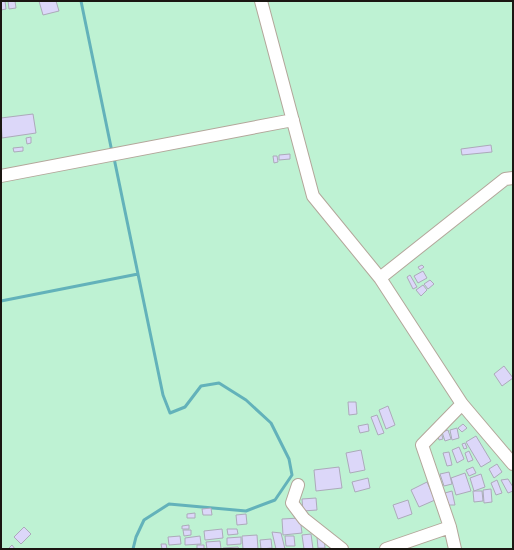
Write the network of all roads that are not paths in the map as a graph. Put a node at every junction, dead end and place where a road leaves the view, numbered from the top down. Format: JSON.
{"nodes":[{"id":1,"x":261,"y":1,"type":"edge"},
{"id":2,"x":292,"y":120,"type":"junction"},
{"id":3,"x":1,"y":176,"type":"edge"},
{"id":4,"x":513,"y":178,"type":"edge"},
{"id":5,"x":380,"y":278,"type":"junction"},
{"id":6,"x":462,"y":404,"type":"junction"},
{"id":7,"x":513,"y":464,"type":"edge"},
{"id":8,"x":298,"y":485,"type":"dead end"},
{"id":9,"x":450,"y":527,"type":"junction"},
{"id":10,"x":342,"y":549,"type":"edge"},
{"id":11,"x":386,"y":549,"type":"edge"},
{"id":12,"x":455,"y":549,"type":"edge"}],
"edges":[{"from":1,"to":2,"type":"street"},
{"from":2,"to":3,"type":"street"},
{"from":2,"to":5,"type":"street"},
{"from":4,"to":5,"type":"street"},
{"from":5,"to":6,"type":"street"},
{"from":6,"to":7,"type":"street"},
{"from":6,"to":9,"type":"street"},
{"from":8,"to":10,"type":"street"},
{"from":9,"to":11,"type":"street"},
{"from":9,"to":12,"type":"street"}]}
